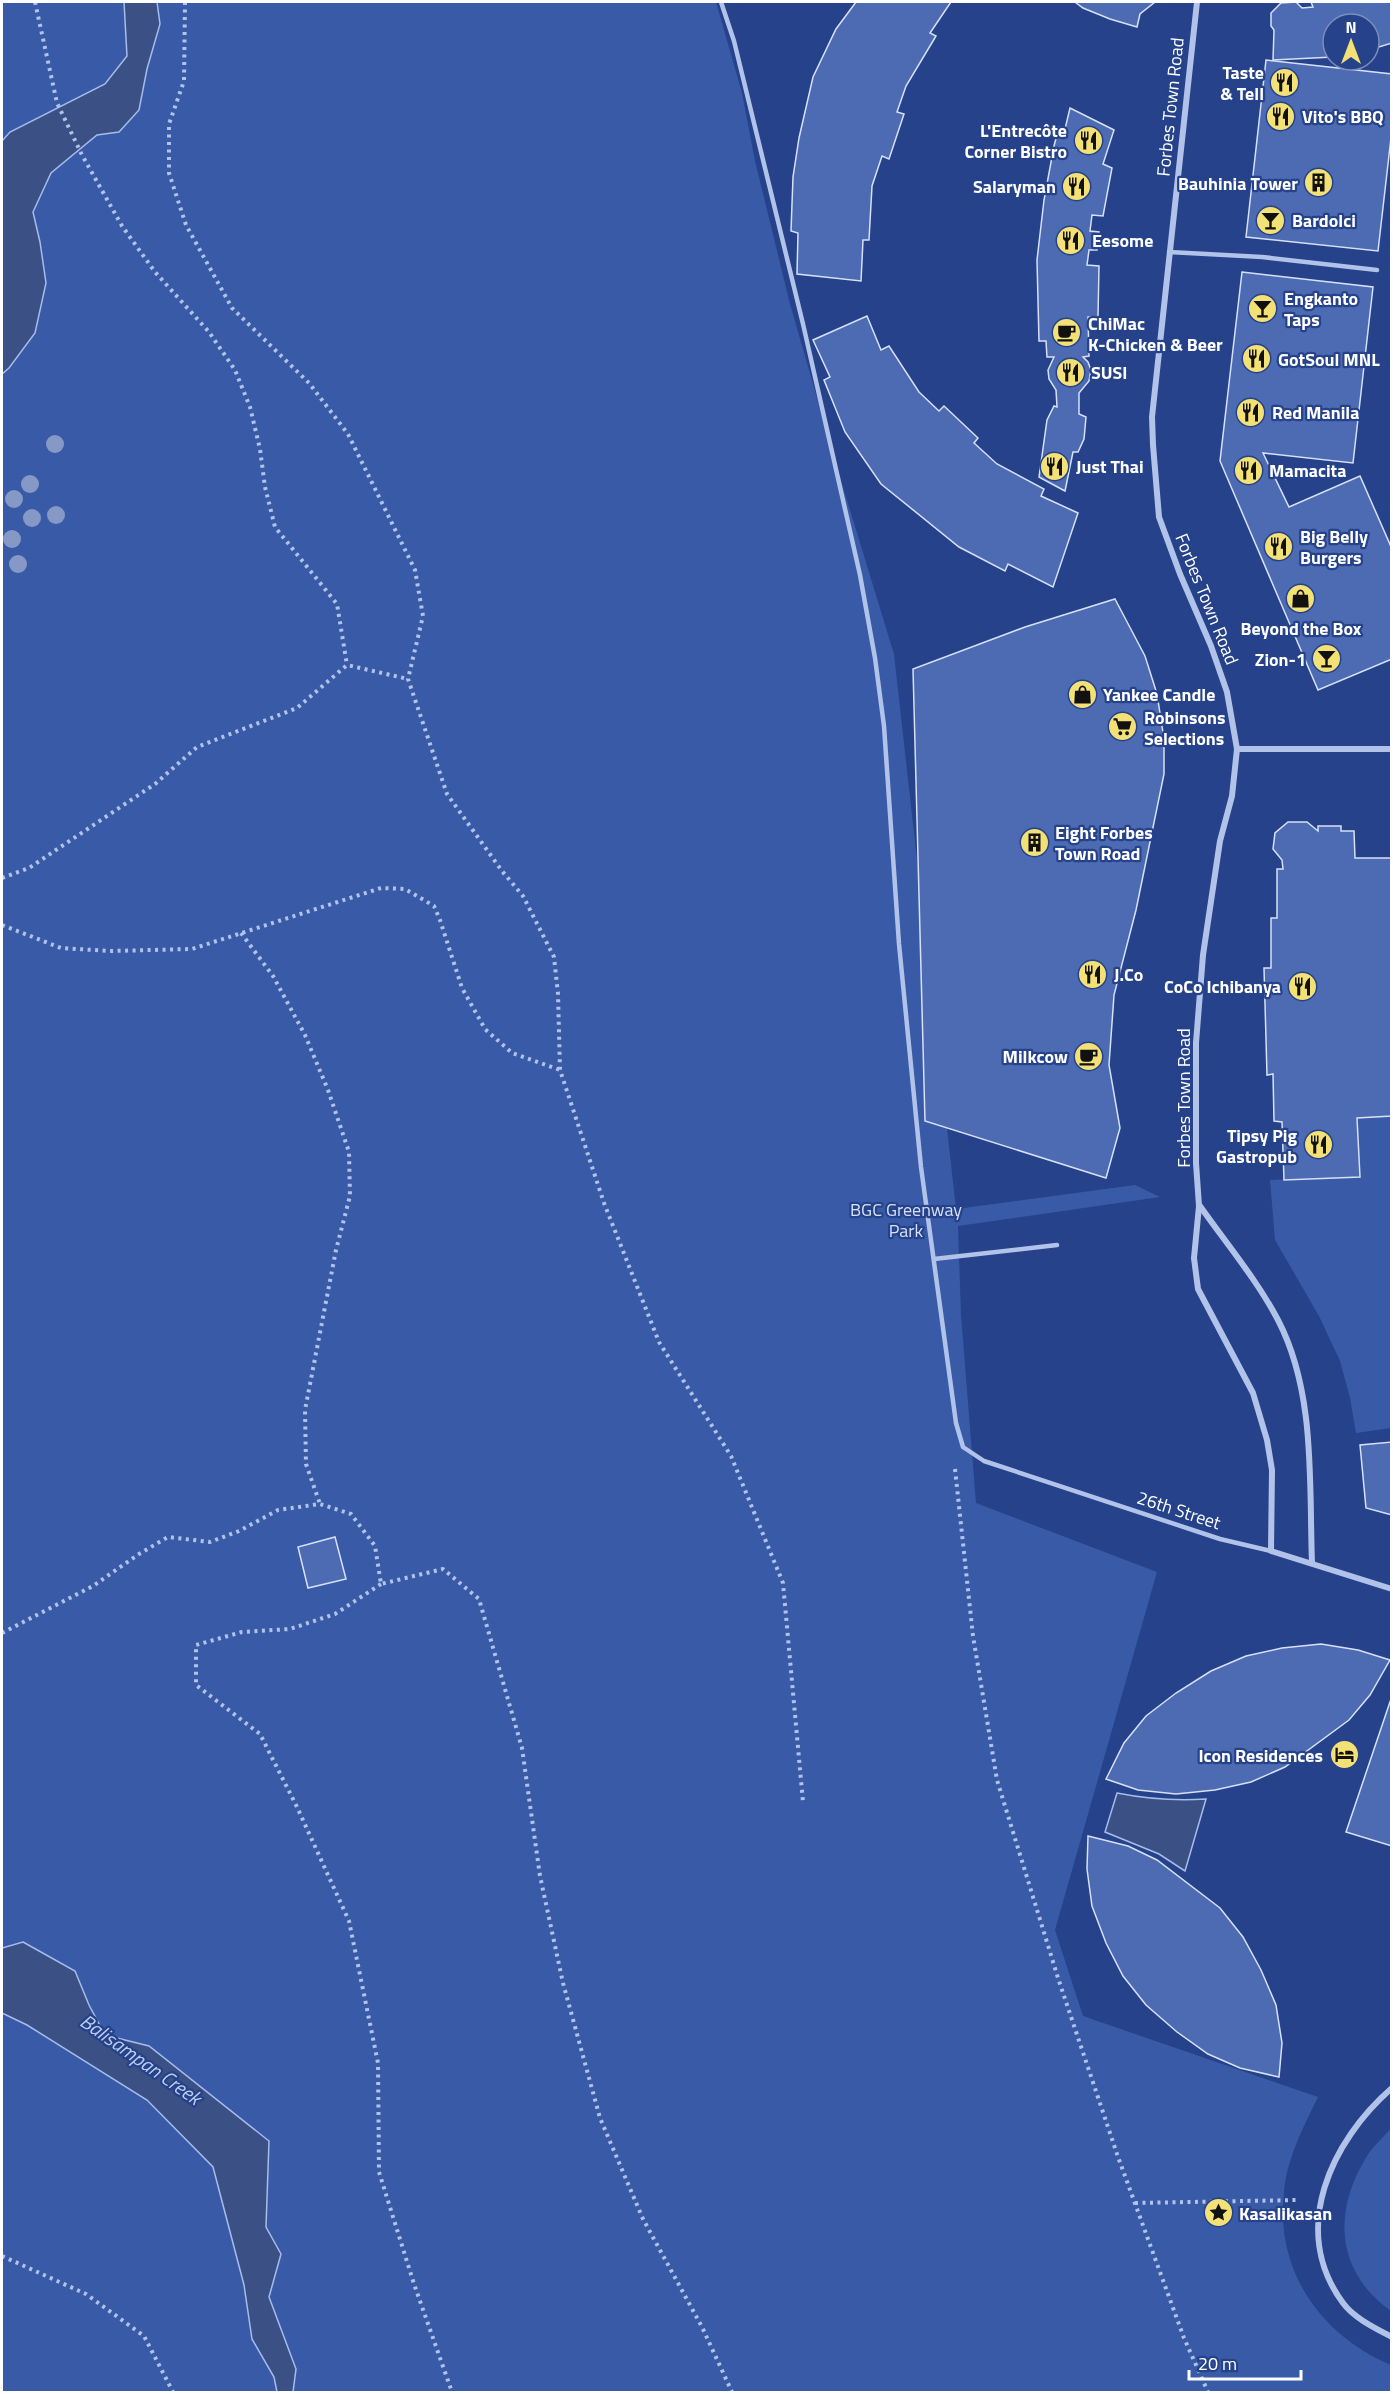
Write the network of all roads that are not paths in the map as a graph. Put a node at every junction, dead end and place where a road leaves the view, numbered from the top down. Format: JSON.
{"nodes":[{"id":1,"x":721,"y":2,"type":"edge"},
{"id":2,"x":1197,"y":2,"type":"edge"},
{"id":3,"x":1169,"y":252,"type":"junction"},
{"id":4,"x":1377,"y":270,"type":"dead end"},
{"id":5,"x":1237,"y":749,"type":"junction"},
{"id":6,"x":1392,"y":749,"type":"edge"},
{"id":7,"x":1200,"y":1206,"type":"junction"},
{"id":8,"x":1057,"y":1245,"type":"dead end"},
{"id":9,"x":934,"y":1259,"type":"junction"},
{"id":10,"x":1271,"y":1551,"type":"junction"},
{"id":11,"x":1312,"y":1563,"type":"junction"},
{"id":12,"x":1392,"y":1589,"type":"edge"},
{"id":13,"x":1392,"y":2088,"type":"edge"},
{"id":14,"x":1392,"y":2337,"type":"edge"}],
"edges":[{"from":1,"to":9,"type":"lane"},
{"from":2,"to":3,"type":"street","name":"Forbes Town Road"},
{"from":3,"to":4,"type":"lane"},
{"from":3,"to":5,"type":"street","name":"Forbes Town Road"},
{"from":5,"to":6,"type":"street"},
{"from":5,"to":7,"type":"street","name":"Forbes Town Road"},
{"from":7,"to":10,"type":"street","name":"Forbes Town Road"},
{"from":7,"to":11,"type":"street","name":"Forbes Town Road"},
{"from":8,"to":9,"type":"lane"},
{"from":9,"to":10,"type":"lane","name":"26th Street"},
{"from":10,"to":11,"type":"street","name":"26th Street"},
{"from":11,"to":12,"type":"street","name":"26th Street"},
{"from":13,"to":14,"type":"street"}]}
